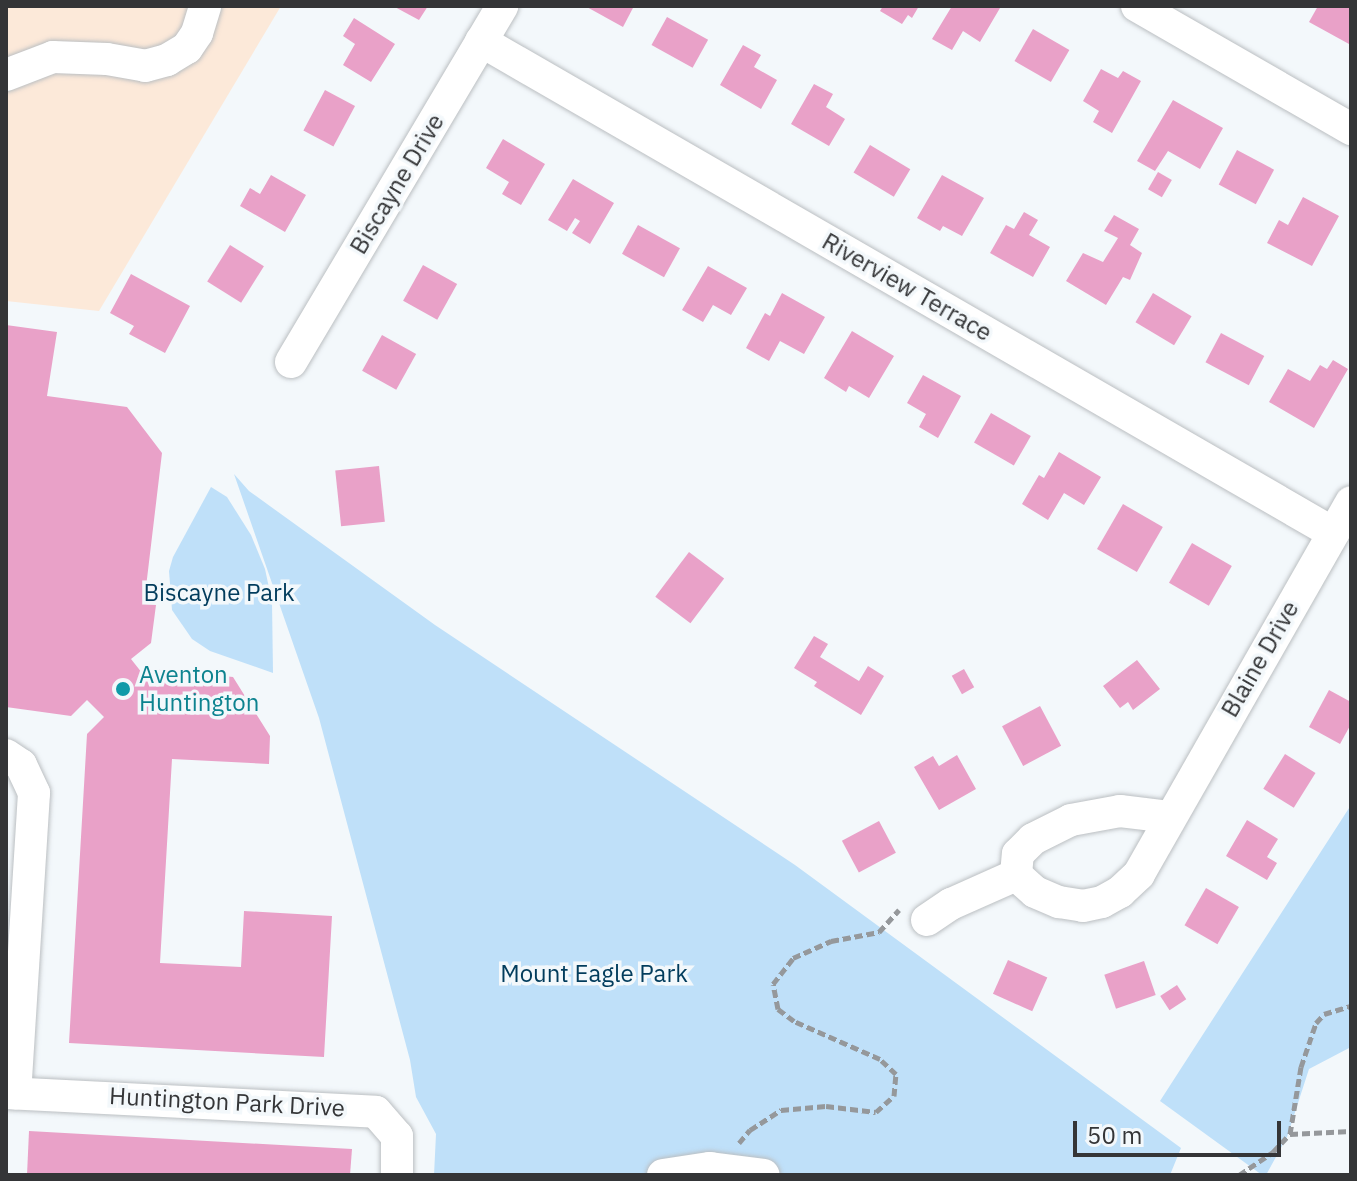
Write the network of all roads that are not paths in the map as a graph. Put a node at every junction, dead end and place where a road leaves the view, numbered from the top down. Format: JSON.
{"nodes":[{"id":1,"x":205,"y":6,"type":"edge"},
{"id":2,"x":502,"y":6,"type":"edge"},
{"id":3,"x":1137,"y":6,"type":"edge"},
{"id":4,"x":481,"y":41,"type":"junction"},
{"id":5,"x":6,"y":75,"type":"edge"},
{"id":6,"x":1351,"y":129,"type":"edge"},
{"id":7,"x":291,"y":362,"type":"dead end"},
{"id":8,"x":1351,"y":502,"type":"edge"},
{"id":9,"x":1333,"y":533,"type":"junction"},
{"id":10,"x":6,"y":755,"type":"edge"},
{"id":11,"x":1169,"y":817,"type":"junction"},
{"id":12,"x":1016,"y":875,"type":"junction"},
{"id":13,"x":927,"y":920,"type":"road end"},
{"id":14,"x":11,"y":1093,"type":"edge"},
{"id":15,"x":397,"y":1175,"type":"edge"},
{"id":16,"x":663,"y":1175,"type":"edge"},
{"id":17,"x":764,"y":1175,"type":"edge"}],
"edges":[{"from":1,"to":5,"type":"street"},
{"from":2,"to":4,"type":"street","name":"Biscayne Drive"},
{"from":3,"to":6,"type":"street"},
{"from":4,"to":7,"type":"street","name":"Biscayne Drive"},
{"from":4,"to":9,"type":"street","name":"Riverview Terrace"},
{"from":8,"to":9,"type":"street","name":"Blaine Drive"},
{"from":9,"to":11,"type":"street","name":"Blaine Drive"},
{"from":10,"to":14,"type":"street"},
{"from":11,"to":12,"type":"street"},
{"from":11,"to":12,"type":"street","name":"Blaine Drive"},
{"from":12,"to":13,"type":"street"},
{"from":14,"to":15,"type":"street","name":"Huntington Park Drive"},
{"from":16,"to":17,"type":"street"}]}
